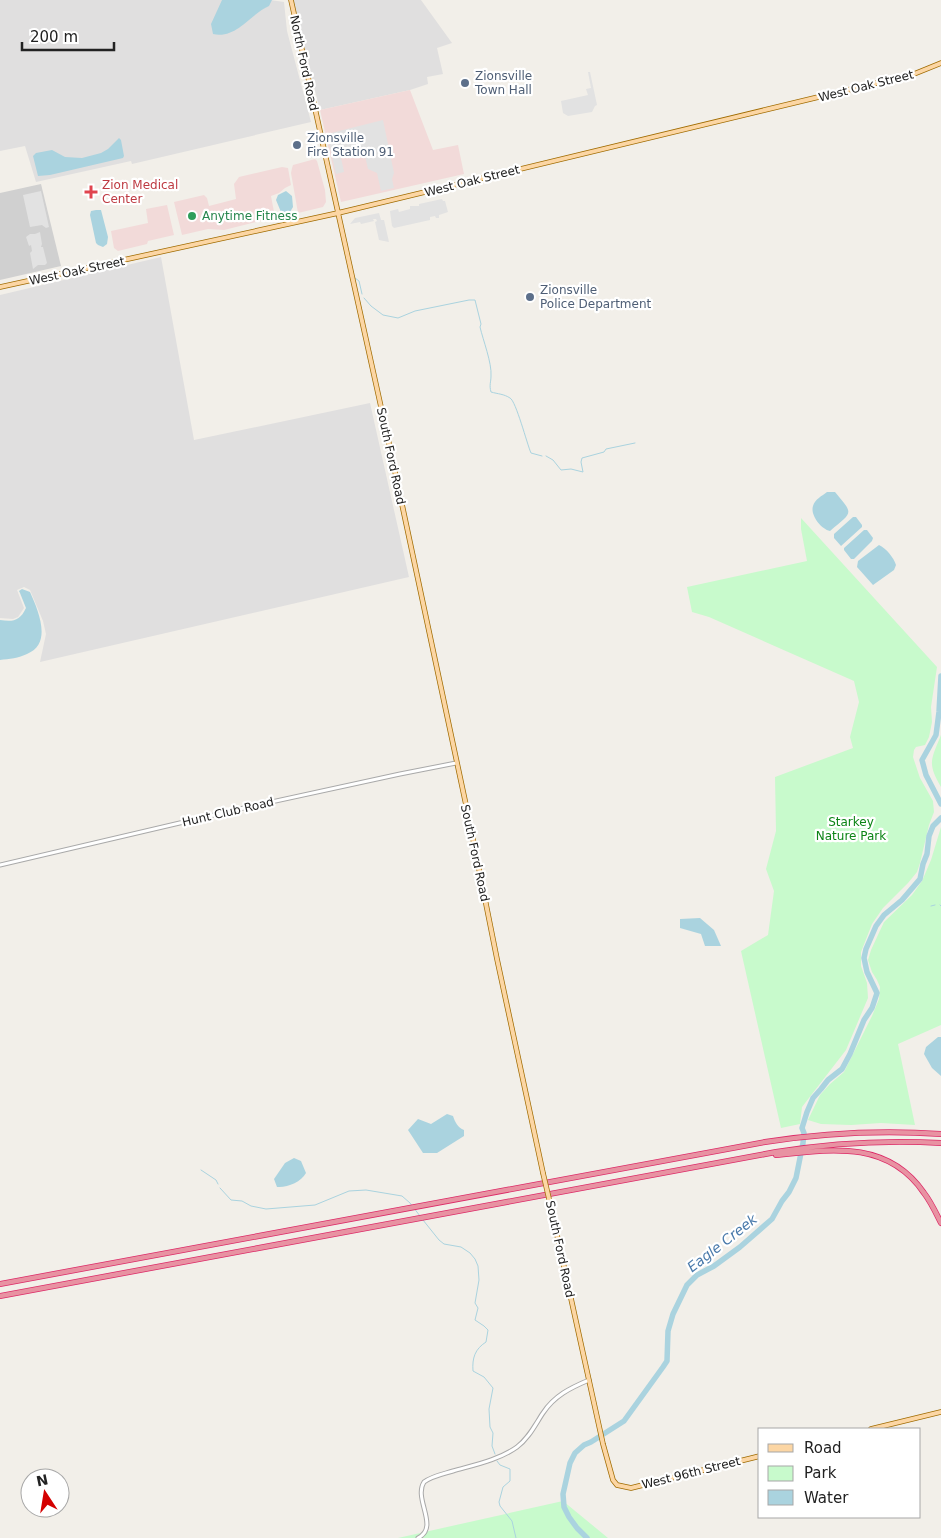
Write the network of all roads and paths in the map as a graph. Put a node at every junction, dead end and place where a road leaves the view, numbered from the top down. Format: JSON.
{"nodes":[{"id":1,"x":291,"y":0,"type":"edge"},
{"id":2,"x":941,"y":63,"type":"edge"},
{"id":3,"x":338,"y":214,"type":"junction"},
{"id":4,"x":0,"y":287,"type":"edge"},
{"id":5,"x":456,"y":763,"type":"junction"},
{"id":6,"x":0,"y":865,"type":"edge"},
{"id":7,"x":941,"y":1134,"type":"edge"},
{"id":8,"x":941,"y":1143,"type":"edge"},
{"id":9,"x":817,"y":1149,"type":"junction"},
{"id":10,"x":941,"y":1223,"type":"edge"},
{"id":11,"x":0,"y":1284,"type":"edge"},
{"id":12,"x":0,"y":1296,"type":"edge"},
{"id":13,"x":589,"y":1380,"type":"junction"},
{"id":14,"x":941,"y":1412,"type":"edge"},
{"id":15,"x":875,"y":1428,"type":"edge"},
{"id":16,"x":758,"y":1456,"type":"edge"},
{"id":17,"x":622,"y":1486,"type":"joint"},
{"id":18,"x":418,"y":1538,"type":"edge"}],
"edges":[{"from":1,"to":3,"type":"main road","name":"North Ford Road"},
{"from":2,"to":3,"type":"main road","name":"West Oak Street"},
{"from":3,"to":4,"type":"main road","name":"West Oak Street"},
{"from":3,"to":5,"type":"main road","name":"South Ford Road"},
{"from":5,"to":6,"type":"street","name":"Hunt Club Road"},
{"from":5,"to":13,"type":"main road","name":"South Ford Road","bridge":true},
{"from":7,"to":11,"type":"highway"},
{"from":8,"to":9,"type":"highway"},
{"from":9,"to":10,"type":"highway"},
{"from":9,"to":12,"type":"highway"},
{"from":13,"to":17,"type":"main road","name":"South Ford Road"},
{"from":13,"to":18,"type":"street"},
{"from":14,"to":15,"type":"main road"},
{"from":16,"to":17,"type":"main road","name":"West 96th Street"}]}
